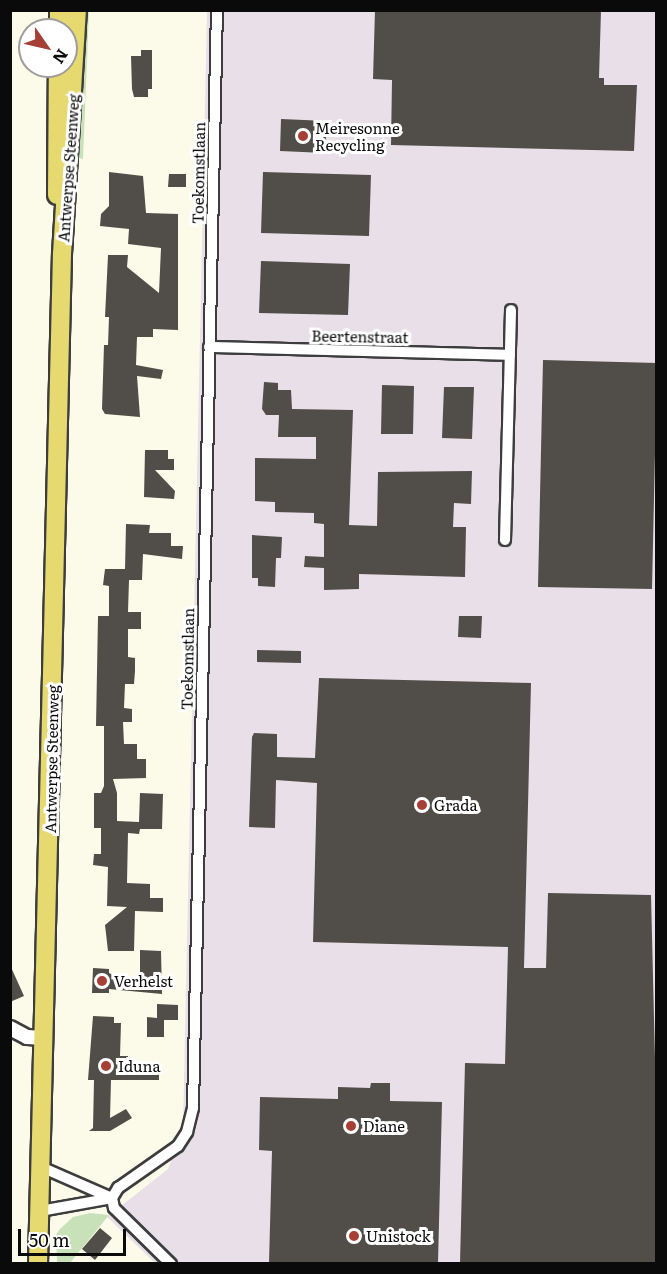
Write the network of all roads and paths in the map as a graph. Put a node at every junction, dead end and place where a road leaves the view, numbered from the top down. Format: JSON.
{"nodes":[{"id":1,"x":77,"y":10,"type":"edge"},
{"id":2,"x":217,"y":10,"type":"edge"},
{"id":3,"x":58,"y":78,"type":"edge"},
{"id":4,"x":62,"y":254,"type":"junction"},
{"id":5,"x":511,"y":310,"type":"dead end"},
{"id":6,"x":209,"y":347,"type":"junction"},
{"id":7,"x":510,"y":355,"type":"junction"},
{"id":8,"x":505,"y":540,"type":"dead end"},
{"id":9,"x":10,"y":1028,"type":"edge"},
{"id":10,"x":44,"y":1038,"type":"junction"},
{"id":11,"x":41,"y":1167,"type":"junction"},
{"id":12,"x":112,"y":1198,"type":"junction"},
{"id":13,"x":40,"y":1211,"type":"junction"},
{"id":14,"x":38,"y":1263,"type":"edge"},
{"id":15,"x":171,"y":1263,"type":"edge"}],
"edges":[{"from":1,"to":4,"type":"main road","name":"Antwerpse Steenweg"},
{"from":2,"to":6,"type":"street","name":"Toekomstlaan"},
{"from":3,"to":4,"type":"main road","name":"Antwerpse Steenweg"},
{"from":4,"to":10,"type":"main road","name":"Antwerpse Steenweg"},
{"from":5,"to":7,"type":"street"},
{"from":6,"to":7,"type":"street","name":"Beertenstraat"},
{"from":6,"to":12,"type":"street","name":"Toekomstlaan"},
{"from":7,"to":8,"type":"street"},
{"from":9,"to":10,"type":"street"},
{"from":10,"to":11,"type":"main road","name":"Antwerpse Steenweg"},
{"from":11,"to":12,"type":"street"},
{"from":11,"to":13,"type":"main road","name":"Antwerpse Steenweg"},
{"from":12,"to":13,"type":"street"},
{"from":12,"to":15,"type":"street"},
{"from":13,"to":14,"type":"main road","name":"Antwerpse Steenweg"}]}
